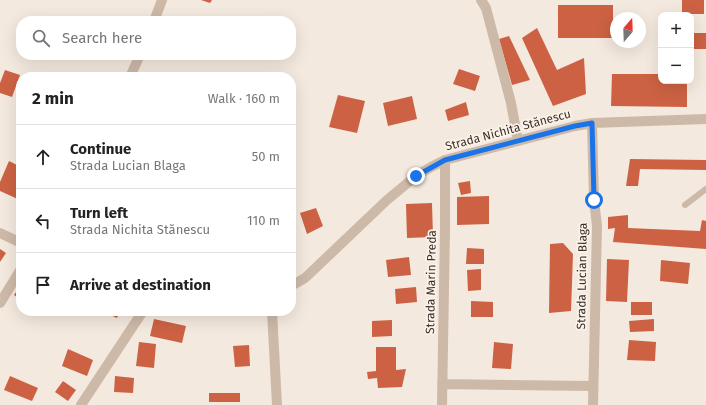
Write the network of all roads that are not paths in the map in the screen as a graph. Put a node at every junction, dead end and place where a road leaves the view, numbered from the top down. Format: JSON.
{"nodes":[{"id":1,"x":162,"y":0,"type":"edge"},
{"id":2,"x":481,"y":0,"type":"edge"},
{"id":3,"x":156,"y":16,"type":"edge"},
{"id":4,"x":138,"y":60,"type":"edge"},
{"id":5,"x":132,"y":72,"type":"edge"},
{"id":6,"x":706,"y":119,"type":"edge"},
{"id":7,"x":592,"y":123,"type":"junction"},
{"id":8,"x":518,"y":141,"type":"junction"},
{"id":9,"x":445,"y":160,"type":"junction"},
{"id":10,"x":706,"y":189,"type":"edge"},
{"id":11,"x":685,"y":205,"type":"dead end"},
{"id":12,"x":0,"y":233,"type":"edge"},
{"id":13,"x":16,"y":241,"type":"edge"},
{"id":14,"x":16,"y":277,"type":"edge"},
{"id":15,"x":296,"y":282,"type":"edge"},
{"id":16,"x":0,"y":303,"type":"edge"},
{"id":17,"x":140,"y":316,"type":"edge"},
{"id":18,"x":272,"y":316,"type":"edge"},
{"id":19,"x":442,"y":384,"type":"junction"},
{"id":20,"x":592,"y":386,"type":"junction"},
{"id":21,"x":81,"y":405,"type":"edge"},
{"id":22,"x":278,"y":405,"type":"edge"},
{"id":23,"x":442,"y":405,"type":"edge"},
{"id":24,"x":593,"y":405,"type":"edge"}],
"edges":[{"from":1,"to":3,"type":"street"},
{"from":2,"to":8,"type":"street"},
{"from":4,"to":5,"type":"street"},
{"from":6,"to":7,"type":"street","name":"Strada Nichita Stănescu"},
{"from":7,"to":8,"type":"street","name":"Strada Nichita Stănescu"},
{"from":7,"to":20,"type":"street","name":"Strada Lucian Blaga"},
{"from":8,"to":9,"type":"street","name":"Strada Nichita Stănescu"},
{"from":9,"to":15,"type":"street","name":"Strada Nichita Stănescu"},
{"from":9,"to":19,"type":"street","name":"Strada Marin Preda"},
{"from":10,"to":11,"type":"lane"},
{"from":12,"to":13,"type":"street"},
{"from":14,"to":16,"type":"street"},
{"from":17,"to":21,"type":"street"},
{"from":18,"to":22,"type":"street"},
{"from":19,"to":20,"type":"street"},
{"from":19,"to":23,"type":"street","name":"Strada Marin Preda"},
{"from":20,"to":24,"type":"street","name":"Strada Lucian Blaga"}]}
